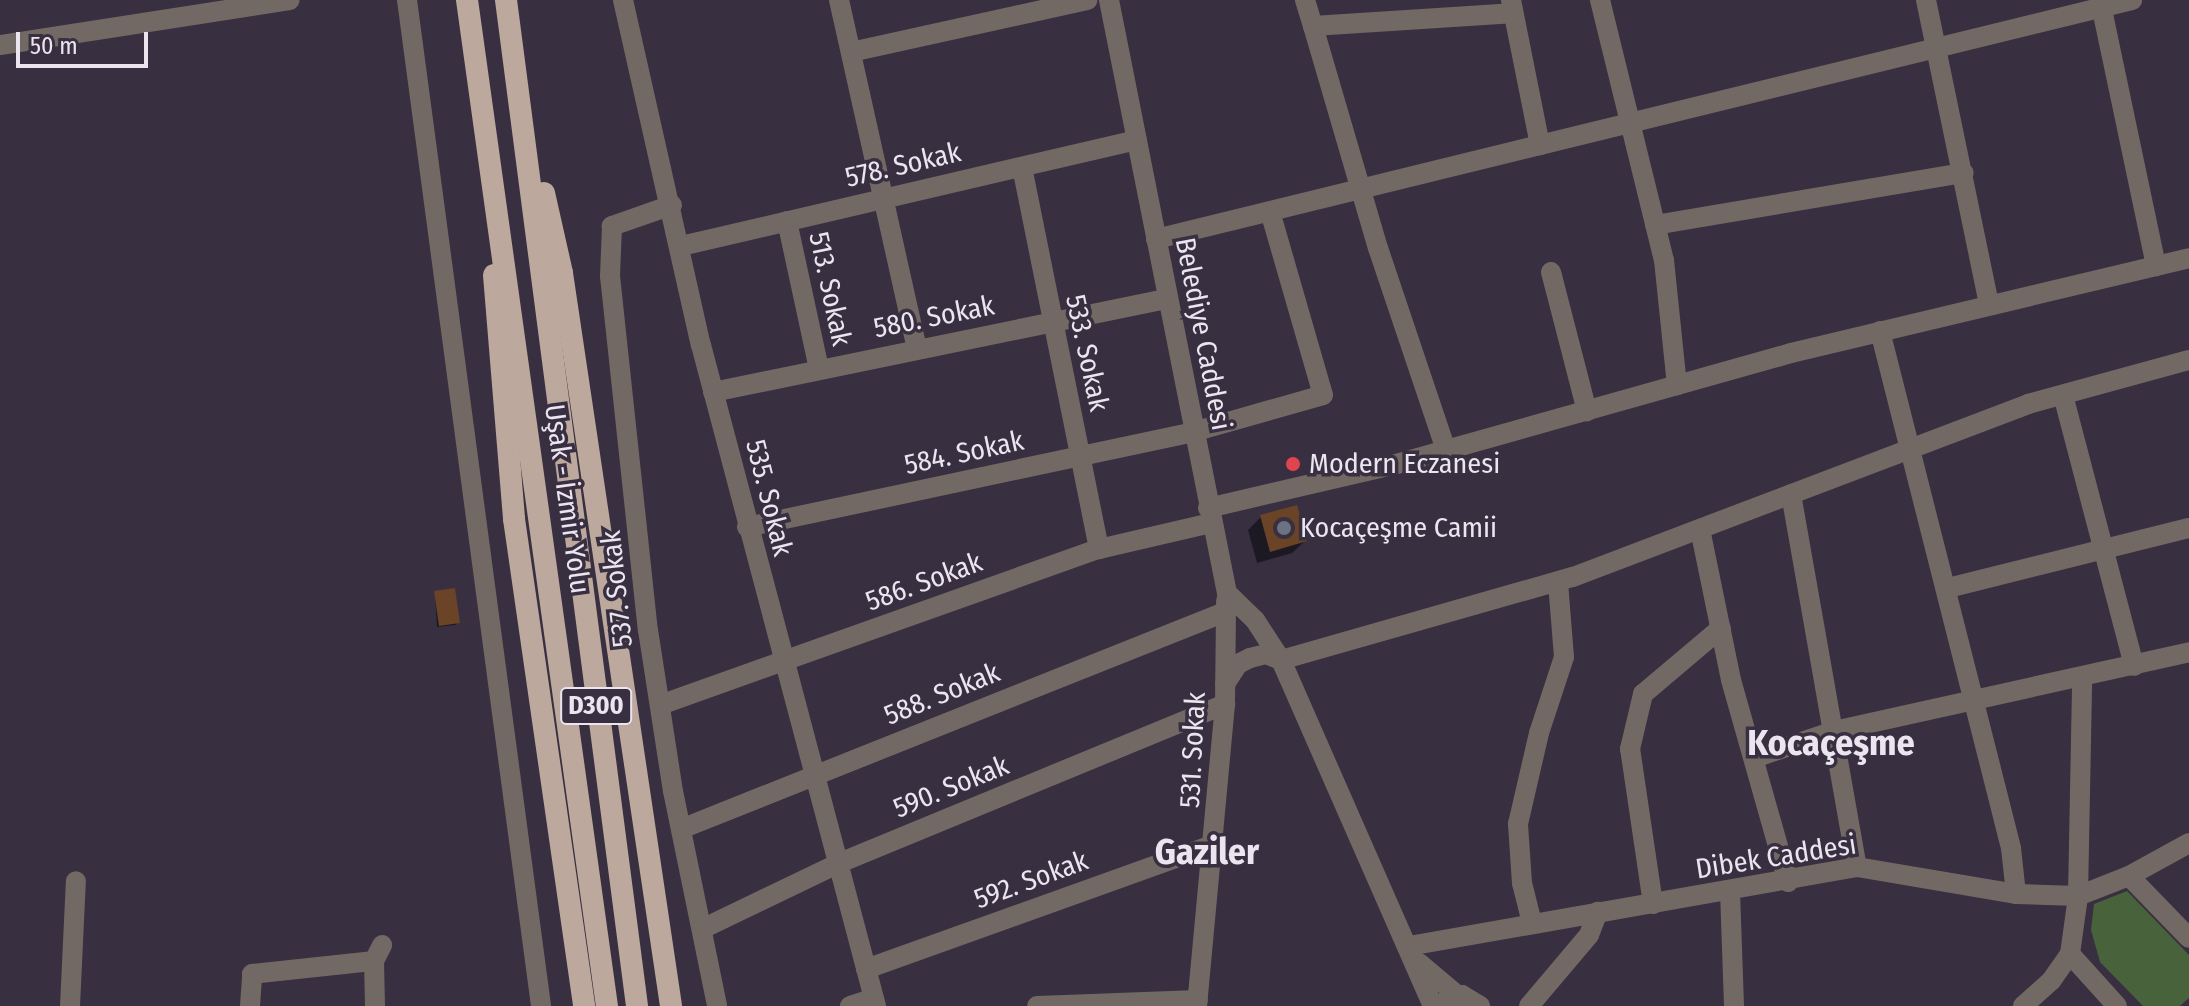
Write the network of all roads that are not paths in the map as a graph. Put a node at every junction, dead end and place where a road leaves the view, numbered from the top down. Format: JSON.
{"nodes":[{"id":1,"x":290,"y":0,"type":"edge"},
{"id":2,"x":407,"y":0,"type":"edge"},
{"id":3,"x":467,"y":0,"type":"edge"},
{"id":4,"x":506,"y":0,"type":"edge"},
{"id":5,"x":623,"y":0,"type":"edge"},
{"id":6,"x":839,"y":0,"type":"edge"},
{"id":7,"x":1087,"y":0,"type":"edge"},
{"id":8,"x":1109,"y":0,"type":"edge"},
{"id":9,"x":1305,"y":0,"type":"edge"},
{"id":10,"x":1600,"y":0,"type":"edge"},
{"id":11,"x":1926,"y":0,"type":"edge"},
{"id":12,"x":2132,"y":0,"type":"edge"},
{"id":13,"x":2101,"y":4,"type":"edge"},
{"id":14,"x":1512,"y":6,"type":"edge"},
{"id":15,"x":1313,"y":26,"type":"junction"},
{"id":16,"x":0,"y":45,"type":"edge"},
{"id":17,"x":1936,"y":47,"type":"junction"},
{"id":18,"x":851,"y":52,"type":"junction"},
{"id":19,"x":518,"y":78,"type":"junction"},
{"id":20,"x":1630,"y":122,"type":"junction"},
{"id":21,"x":1137,"y":140,"type":"junction"},
{"id":22,"x":1540,"y":145,"type":"junction"},
{"id":23,"x":1022,"y":167,"type":"junction"},
{"id":24,"x":1964,"y":173,"type":"junction"},
{"id":25,"x":1362,"y":189,"type":"junction"},
{"id":26,"x":884,"y":198,"type":"junction"},
{"id":27,"x":496,"y":205,"type":"junction"},
{"id":28,"x":672,"y":205,"type":"junction"},
{"id":29,"x":1270,"y":211,"type":"junction"},
{"id":30,"x":787,"y":221,"type":"junction"},
{"id":31,"x":1655,"y":225,"type":"junction"},
{"id":32,"x":1156,"y":239,"type":"junction"},
{"id":33,"x":681,"y":246,"type":"junction"},
{"id":34,"x":2189,"y":258,"type":"edge"},
{"id":35,"x":2156,"y":266,"type":"junction"},
{"id":36,"x":1551,"y":272,"type":"dead end"},
{"id":37,"x":1167,"y":299,"type":"junction"},
{"id":38,"x":1989,"y":303,"type":"junction"},
{"id":39,"x":1052,"y":321,"type":"junction"},
{"id":40,"x":1880,"y":331,"type":"junction"},
{"id":41,"x":917,"y":348,"type":"junction"},
{"id":42,"x":2189,"y":360,"type":"edge"},
{"id":43,"x":819,"y":369,"type":"junction"},
{"id":44,"x":1677,"y":385,"type":"junction"},
{"id":45,"x":713,"y":392,"type":"junction"},
{"id":46,"x":2063,"y":395,"type":"junction"},
{"id":47,"x":1587,"y":411,"type":"junction"},
{"id":48,"x":1193,"y":432,"type":"junction"},
{"id":49,"x":1912,"y":449,"type":"junction"},
{"id":50,"x":1446,"y":450,"type":"junction"},
{"id":51,"x":1080,"y":457,"type":"junction"},
{"id":52,"x":1791,"y":494,"type":"junction"},
{"id":53,"x":1209,"y":516,"type":"junction"},
{"id":54,"x":747,"y":527,"type":"junction"},
{"id":55,"x":2189,"y":528,"type":"edge"},
{"id":56,"x":1700,"y":529,"type":"junction"},
{"id":57,"x":1099,"y":549,"type":"junction"},
{"id":58,"x":2107,"y":551,"type":"junction"},
{"id":59,"x":1558,"y":582,"type":"junction"},
{"id":60,"x":1948,"y":588,"type":"junction"},
{"id":61,"x":1226,"y":603,"type":"junction"},
{"id":62,"x":1721,"y":628,"type":"junction"},
{"id":63,"x":2189,"y":652,"type":"edge"},
{"id":64,"x":1281,"y":660,"type":"junction"},
{"id":65,"x":783,"y":663,"type":"junction"},
{"id":66,"x":2134,"y":666,"type":"junction"},
{"id":67,"x":2082,"y":679,"type":"junction"},
{"id":68,"x":1225,"y":694,"type":"junction"},
{"id":69,"x":1976,"y":702,"type":"junction"},
{"id":70,"x":660,"y":705,"type":"junction"},
{"id":71,"x":1834,"y":731,"type":"junction"},
{"id":72,"x":1754,"y":758,"type":"junction"},
{"id":73,"x":813,"y":775,"type":"junction"},
{"id":74,"x":681,"y":829,"type":"junction"},
{"id":75,"x":2189,"y":843,"type":"edge"},
{"id":76,"x":1215,"y":844,"type":"junction"},
{"id":77,"x":837,"y":864,"type":"junction"},
{"id":78,"x":1857,"y":867,"type":"junction"},
{"id":79,"x":2129,"y":876,"type":"junction"},
{"id":80,"x":76,"y":881,"type":"dead end"},
{"id":81,"x":1788,"y":882,"type":"junction"},
{"id":82,"x":1730,"y":891,"type":"junction"},
{"id":83,"x":2016,"y":894,"type":"junction"},
{"id":84,"x":2078,"y":896,"type":"junction"},
{"id":85,"x":1653,"y":904,"type":"junction"},
{"id":86,"x":1598,"y":912,"type":"junction"},
{"id":87,"x":1532,"y":923,"type":"junction"},
{"id":88,"x":702,"y":929,"type":"junction"},
{"id":89,"x":2189,"y":938,"type":"edge"},
{"id":90,"x":1413,"y":953,"type":"junction"},
{"id":91,"x":2070,"y":954,"type":"junction"},
{"id":92,"x":866,"y":969,"type":"junction"},
{"id":93,"x":1448,"y":1000,"type":"edge"},
{"id":94,"x":875,"y":1002,"type":"edge"},
{"id":95,"x":1198,"y":1003,"type":"edge"},
{"id":96,"x":70,"y":1006,"type":"edge"},
{"id":97,"x":250,"y":1006,"type":"edge"},
{"id":98,"x":375,"y":1006,"type":"edge"},
{"id":99,"x":541,"y":1006,"type":"edge"},
{"id":100,"x":584,"y":1006,"type":"edge"},
{"id":101,"x":607,"y":1006,"type":"edge"},
{"id":102,"x":637,"y":1006,"type":"edge"},
{"id":103,"x":671,"y":1006,"type":"edge"},
{"id":104,"x":717,"y":1006,"type":"edge"},
{"id":105,"x":850,"y":1006,"type":"edge"},
{"id":106,"x":1037,"y":1006,"type":"edge"},
{"id":107,"x":1433,"y":1006,"type":"edge"},
{"id":108,"x":1480,"y":1006,"type":"edge"},
{"id":109,"x":1529,"y":1006,"type":"edge"},
{"id":110,"x":1734,"y":1006,"type":"edge"},
{"id":111,"x":2023,"y":1006,"type":"edge"},
{"id":112,"x":2117,"y":1006,"type":"edge"}],
"edges":[{"from":1,"to":16,"type":"street"},
{"from":2,"to":99,"type":"street"},
{"from":3,"to":27,"type":"highway","name":"Uşak - İzmir Yolu","number":"D300"},
{"from":4,"to":19,"type":"highway","name":"Uşak - İzmir Yolu","number":"D300"},
{"from":5,"to":28,"type":"street","name":"535. Sokak"},
{"from":6,"to":18,"type":"street"},
{"from":7,"to":18,"type":"street"},
{"from":8,"to":21,"type":"street","name":"Belediye Caddesi"},
{"from":9,"to":15,"type":"street"},
{"from":10,"to":20,"type":"street"},
{"from":11,"to":17,"type":"street"},
{"from":12,"to":13,"type":"street"},
{"from":13,"to":17,"type":"street"},
{"from":13,"to":35,"type":"street"},
{"from":14,"to":15,"type":"street"},
{"from":14,"to":22,"type":"street"},
{"from":15,"to":25,"type":"street"},
{"from":17,"to":20,"type":"street"},
{"from":17,"to":24,"type":"street"},
{"from":18,"to":26,"type":"street"},
{"from":19,"to":102,"type":"highway","name":"Uşak - İzmir Yolu","number":"D300"},
{"from":19,"to":103,"type":"highway"},
{"from":20,"to":22,"type":"street"},
{"from":20,"to":31,"type":"street"},
{"from":21,"to":23,"type":"street","name":"578. Sokak"},
{"from":21,"to":32,"type":"street","name":"Belediye Caddesi"},
{"from":22,"to":25,"type":"street"},
{"from":23,"to":26,"type":"street","name":"578. Sokak"},
{"from":23,"to":39,"type":"street","name":"533. Sokak"},
{"from":24,"to":31,"type":"street"},
{"from":24,"to":38,"type":"street"},
{"from":25,"to":29,"type":"street"},
{"from":25,"to":50,"type":"street"},
{"from":26,"to":30,"type":"street","name":"578. Sokak"},
{"from":26,"to":41,"type":"street"},
{"from":27,"to":100,"type":"highway"},
{"from":27,"to":101,"type":"highway","name":"Uşak - İzmir Yolu","number":"D300"},
{"from":28,"to":33,"type":"street","name":"535. Sokak"},
{"from":28,"to":70,"type":"street","name":"537. Sokak"},
{"from":29,"to":32,"type":"street"},
{"from":29,"to":48,"type":"street","name":"584. Sokak"},
{"from":30,"to":33,"type":"street","name":"578. Sokak"},
{"from":30,"to":43,"type":"street","name":"513. Sokak"},
{"from":31,"to":44,"type":"street"},
{"from":32,"to":37,"type":"street","name":"Belediye Caddesi"},
{"from":33,"to":45,"type":"street","name":"535. Sokak"},
{"from":34,"to":35,"type":"street","name":"586. Sokak"},
{"from":35,"to":38,"type":"street","name":"586. Sokak"},
{"from":36,"to":47,"type":"street"},
{"from":37,"to":39,"type":"street","name":"580. Sokak"},
{"from":37,"to":48,"type":"street","name":"Belediye Caddesi"},
{"from":38,"to":40,"type":"street","name":"586. Sokak"},
{"from":39,"to":41,"type":"street","name":"580. Sokak"},
{"from":39,"to":51,"type":"street","name":"533. Sokak"},
{"from":40,"to":44,"type":"street","name":"586. Sokak"},
{"from":40,"to":49,"type":"street"},
{"from":41,"to":43,"type":"street","name":"580. Sokak"},
{"from":42,"to":46,"type":"street"},
{"from":43,"to":45,"type":"street","name":"580. Sokak"},
{"from":44,"to":47,"type":"street","name":"586. Sokak"},
{"from":45,"to":54,"type":"street","name":"535. Sokak"},
{"from":46,"to":49,"type":"street"},
{"from":46,"to":58,"type":"street"},
{"from":47,"to":50,"type":"street","name":"586. Sokak"},
{"from":48,"to":51,"type":"street","name":"584. Sokak"},
{"from":48,"to":53,"type":"street","name":"Belediye Caddesi"},
{"from":49,"to":52,"type":"street"},
{"from":49,"to":60,"type":"street"},
{"from":50,"to":53,"type":"street","name":"586. Sokak"},
{"from":51,"to":54,"type":"street","name":"584. Sokak"},
{"from":51,"to":57,"type":"street","name":"533. Sokak"},
{"from":52,"to":56,"type":"street"},
{"from":52,"to":71,"type":"street"},
{"from":53,"to":57,"type":"street","name":"586. Sokak"},
{"from":53,"to":61,"type":"street","name":"Belediye Caddesi"},
{"from":54,"to":65,"type":"street","name":"535. Sokak"},
{"from":55,"to":58,"type":"street"},
{"from":56,"to":59,"type":"street"},
{"from":56,"to":62,"type":"street"},
{"from":57,"to":65,"type":"street","name":"586. Sokak"},
{"from":58,"to":60,"type":"street"},
{"from":58,"to":66,"type":"street"},
{"from":59,"to":64,"type":"street"},
{"from":59,"to":87,"type":"street"},
{"from":60,"to":69,"type":"street"},
{"from":61,"to":64,"type":"street"},
{"from":61,"to":68,"type":"street","name":"531. Sokak"},
{"from":61,"to":73,"type":"street","name":"588. Sokak"},
{"from":62,"to":72,"type":"street"},
{"from":62,"to":85,"type":"street"},
{"from":63,"to":66,"type":"street"},
{"from":64,"to":68,"type":"street"},
{"from":64,"to":90,"type":"street"},
{"from":65,"to":70,"type":"street","name":"586. Sokak"},
{"from":65,"to":73,"type":"street","name":"535. Sokak"},
{"from":66,"to":67,"type":"street"},
{"from":67,"to":69,"type":"street"},
{"from":67,"to":84,"type":"street"},
{"from":68,"to":76,"type":"street","name":"531. Sokak"},
{"from":68,"to":77,"type":"street","name":"590. Sokak"},
{"from":69,"to":71,"type":"street"},
{"from":69,"to":83,"type":"street"},
{"from":70,"to":74,"type":"street","name":"537. Sokak"},
{"from":71,"to":72,"type":"street"},
{"from":71,"to":78,"type":"street"},
{"from":72,"to":81,"type":"street"},
{"from":73,"to":74,"type":"street","name":"588. Sokak"},
{"from":73,"to":77,"type":"street","name":"535. Sokak"},
{"from":74,"to":88,"type":"street","name":"537. Sokak"},
{"from":75,"to":79,"type":"street","name":"Dibek Caddesi"},
{"from":76,"to":92,"type":"street","name":"592. Sokak"},
{"from":76,"to":95,"type":"street","name":"531. Sokak"},
{"from":77,"to":88,"type":"street","name":"590. Sokak"},
{"from":77,"to":92,"type":"street","name":"535. Sokak"},
{"from":78,"to":81,"type":"street","name":"Dibek Caddesi"},
{"from":78,"to":83,"type":"street","name":"Dibek Caddesi"},
{"from":79,"to":84,"type":"street","name":"Dibek Caddesi"},
{"from":79,"to":89,"type":"street"},
{"from":80,"to":96,"type":"street"},
{"from":81,"to":82,"type":"street","name":"Dibek Caddesi"},
{"from":82,"to":85,"type":"street","name":"Dibek Caddesi"},
{"from":82,"to":110,"type":"street"},
{"from":83,"to":84,"type":"street","name":"Dibek Caddesi"},
{"from":84,"to":91,"type":"street"},
{"from":85,"to":86,"type":"street","name":"Dibek Caddesi"},
{"from":86,"to":87,"type":"street","name":"Dibek Caddesi"},
{"from":86,"to":109,"type":"street"},
{"from":87,"to":90,"type":"street","name":"Dibek Caddesi"},
{"from":88,"to":104,"type":"street","name":"537. Sokak"},
{"from":90,"to":93,"type":"street"},
{"from":90,"to":107,"type":"street"},
{"from":91,"to":111,"type":"street"},
{"from":91,"to":112,"type":"street"},
{"from":92,"to":94,"type":"street","name":"535. Sokak"},
{"from":93,"to":108,"type":"street"},
{"from":94,"to":105,"type":"street"},
{"from":95,"to":106,"type":"street"},
{"from":97,"to":98,"type":"street"}]}
